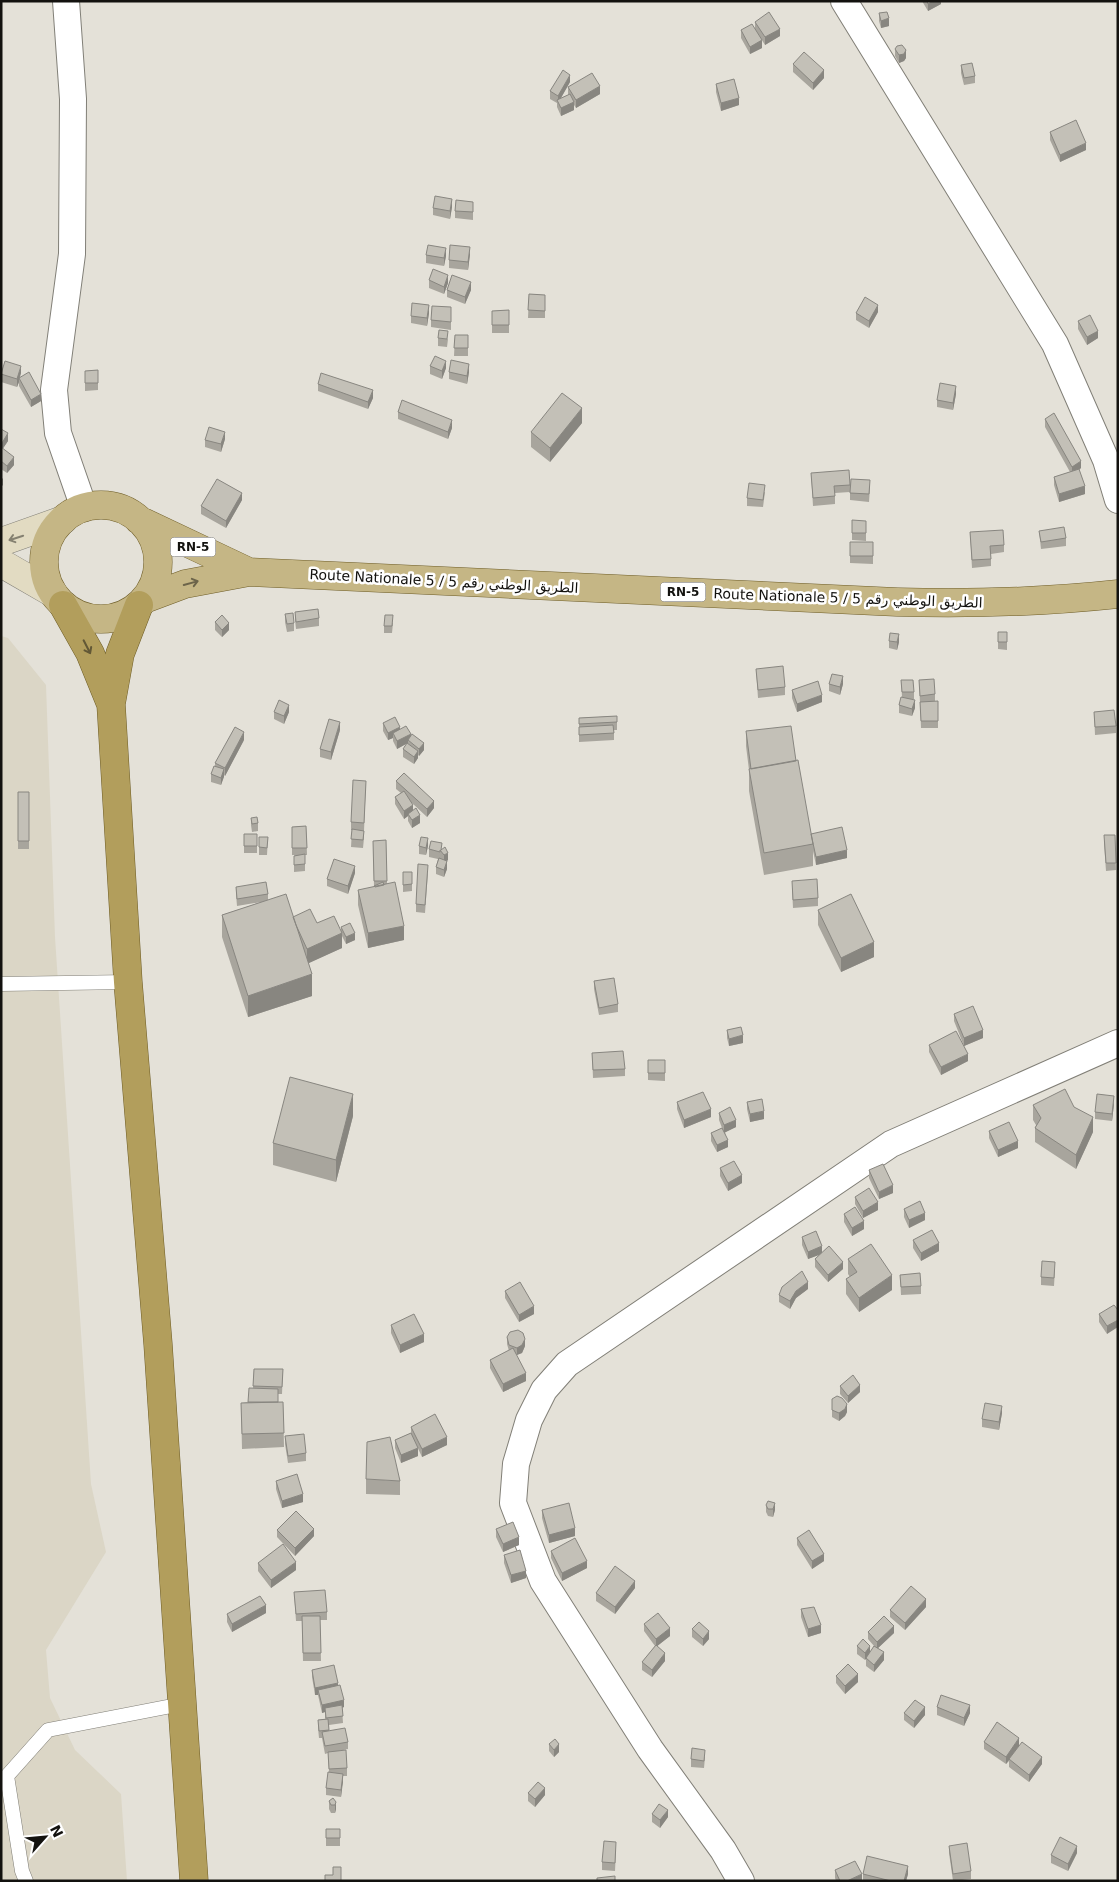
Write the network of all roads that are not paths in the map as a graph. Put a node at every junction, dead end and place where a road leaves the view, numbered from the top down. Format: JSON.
{"nodes":[{"id":1,"x":66,"y":1,"type":"edge"},
{"id":2,"x":844,"y":1,"type":"edge"},
{"id":3,"x":1118,"y":500,"type":"edge"},
{"id":4,"x":73,"y":514,"type":"junction"},
{"id":5,"x":139,"y":520,"type":"junction"},
{"id":6,"x":1,"y":542,"type":"edge"},
{"id":7,"x":1,"y":563,"type":"edge"},
{"id":8,"x":249,"y":572,"type":"junction"},
{"id":9,"x":1118,"y":594,"type":"edge"},
{"id":10,"x":58,"y":599,"type":"junction"},
{"id":11,"x":142,"y":602,"type":"junction"},
{"id":12,"x":111,"y":704,"type":"junction"},
{"id":13,"x":128,"y":982,"type":"junction"},
{"id":14,"x":1,"y":984,"type":"edge"},
{"id":15,"x":1118,"y":1043,"type":"edge"},
{"id":16,"x":182,"y":1704,"type":"junction"},
{"id":17,"x":26,"y":1881,"type":"edge"},
{"id":18,"x":194,"y":1881,"type":"edge"},
{"id":19,"x":741,"y":1881,"type":"edge"}],
"edges":[{"from":1,"to":4,"type":"street"},
{"from":2,"to":3,"type":"street"},
{"from":4,"to":5,"type":"main road"},
{"from":4,"to":6,"type":"main road","one_way":true},
{"from":4,"to":10,"type":"main road"},
{"from":5,"to":8,"type":"main road","number":"RN-5"},
{"from":5,"to":11,"type":"main road"},
{"from":7,"to":10,"type":"main road"},
{"from":8,"to":9,"type":"main road","name":"Route Nationale 5 / الطريق الوطني رقم 5","number":"RN-5"},
{"from":11,"to":8,"type":"main road","number":"RN-5","one_way":true},
{"from":10,"to":11,"type":"main road"},
{"from":10,"to":12,"type":"highway","one_way":true},
{"from":11,"to":12,"type":"highway"},
{"from":12,"to":13,"type":"highway"},
{"from":13,"to":14,"type":"lane"},
{"from":13,"to":16,"type":"highway"},
{"from":15,"to":19,"type":"street"},
{"from":16,"to":17,"type":"lane"},
{"from":16,"to":18,"type":"highway"}]}
